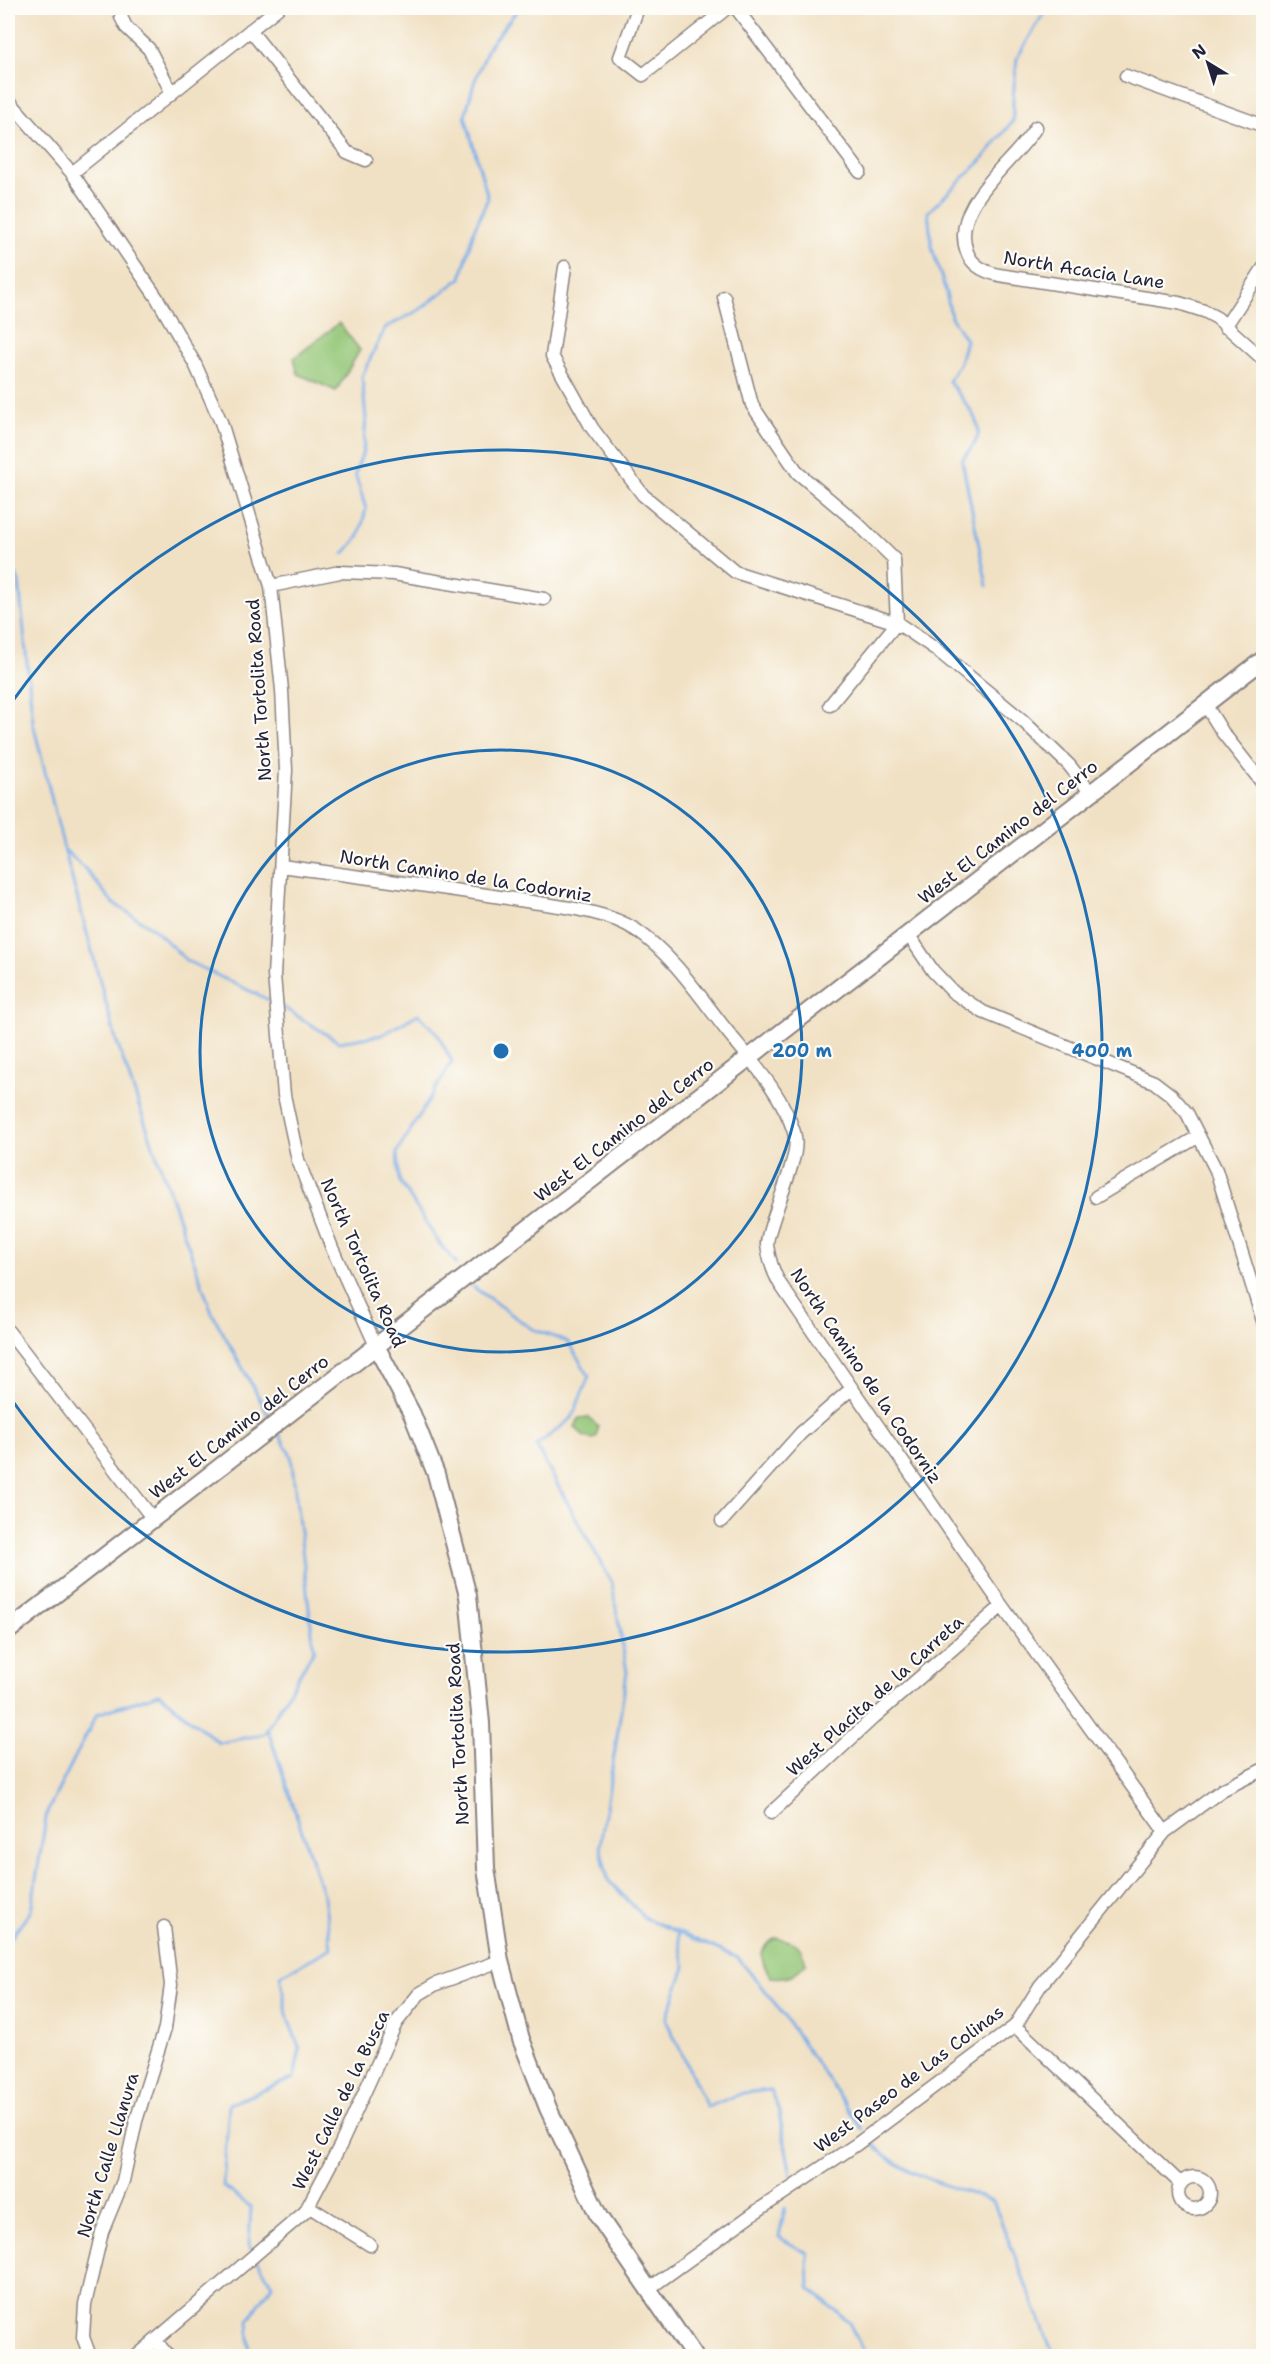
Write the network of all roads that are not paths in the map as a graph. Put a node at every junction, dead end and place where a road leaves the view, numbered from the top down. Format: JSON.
{"nodes":[{"id":1,"x":123,"y":8,"type":"edge"},
{"id":2,"x":278,"y":8,"type":"edge"},
{"id":3,"x":638,"y":8,"type":"edge"},
{"id":4,"x":727,"y":8,"type":"edge"},
{"id":5,"x":736,"y":8,"type":"edge"},
{"id":6,"x":250,"y":30,"type":"junction"},
{"id":7,"x":1126,"y":76,"type":"dead end"},
{"id":8,"x":172,"y":93,"type":"junction"},
{"id":9,"x":8,"y":104,"type":"edge"},
{"id":10,"x":1263,"y":126,"type":"edge"},
{"id":11,"x":1036,"y":127,"type":"dead end"},
{"id":12,"x":366,"y":160,"type":"dead end"},
{"id":13,"x":860,"y":172,"type":"dead end"},
{"id":14,"x":72,"y":173,"type":"junction"},
{"id":15,"x":565,"y":267,"type":"dead end"},
{"id":16,"x":1263,"y":267,"type":"edge"},
{"id":17,"x":724,"y":297,"type":"dead end"},
{"id":18,"x":1225,"y":327,"type":"junction"},
{"id":19,"x":1263,"y":360,"type":"edge"},
{"id":20,"x":271,"y":586,"type":"junction"},
{"id":21,"x":544,"y":599,"type":"dead end"},
{"id":22,"x":897,"y":623,"type":"junction"},
{"id":23,"x":1263,"y":659,"type":"edge"},
{"id":24,"x":1205,"y":704,"type":"junction"},
{"id":25,"x":830,"y":705,"type":"dead end"},
{"id":26,"x":1263,"y":785,"type":"edge"},
{"id":27,"x":1091,"y":793,"type":"junction"},
{"id":28,"x":281,"y":866,"type":"junction"},
{"id":29,"x":908,"y":934,"type":"junction"},
{"id":30,"x":748,"y":1058,"type":"junction"},
{"id":31,"x":1199,"y":1136,"type":"junction"},
{"id":32,"x":1096,"y":1197,"type":"dead end"},
{"id":33,"x":1263,"y":1324,"type":"edge"},
{"id":34,"x":8,"y":1331,"type":"edge"},
{"id":35,"x":376,"y":1346,"type":"junction"},
{"id":36,"x":851,"y":1389,"type":"junction"},
{"id":37,"x":153,"y":1519,"type":"junction"},
{"id":38,"x":722,"y":1521,"type":"dead end"},
{"id":39,"x":1002,"y":1606,"type":"junction"},
{"id":40,"x":8,"y":1631,"type":"edge"},
{"id":41,"x":1263,"y":1769,"type":"edge"},
{"id":42,"x":771,"y":1813,"type":"dead end"},
{"id":43,"x":1165,"y":1832,"type":"junction"},
{"id":44,"x":164,"y":1927,"type":"dead end"},
{"id":45,"x":500,"y":1961,"type":"junction"},
{"id":46,"x":1015,"y":2026,"type":"junction"},
{"id":47,"x":1180,"y":2183,"type":"dead end"},
{"id":48,"x":308,"y":2206,"type":"junction"},
{"id":49,"x":370,"y":2245,"type":"dead end"},
{"id":50,"x":647,"y":2290,"type":"junction"},
{"id":51,"x":156,"y":2341,"type":"junction"},
{"id":52,"x":90,"y":2356,"type":"edge"},
{"id":53,"x":137,"y":2356,"type":"edge"},
{"id":54,"x":168,"y":2356,"type":"edge"},
{"id":55,"x":694,"y":2356,"type":"edge"}],
"edges":[{"from":1,"to":8,"type":"street"},
{"from":2,"to":6,"type":"street"},
{"from":3,"to":4,"type":"street"},
{"from":5,"to":13,"type":"street"},
{"from":6,"to":8,"type":"street"},
{"from":6,"to":12,"type":"street"},
{"from":7,"to":10,"type":"street"},
{"from":8,"to":14,"type":"street"},
{"from":9,"to":14,"type":"street","name":"North Tortolita Road"},
{"from":11,"to":18,"type":"street","name":"North Acacia Lane"},
{"from":14,"to":20,"type":"street","name":"North Tortolita Road"},
{"from":15,"to":22,"type":"street"},
{"from":16,"to":18,"type":"street"},
{"from":17,"to":22,"type":"street"},
{"from":18,"to":19,"type":"street","name":"North Acacia Lane"},
{"from":20,"to":21,"type":"street"},
{"from":20,"to":28,"type":"street","name":"North Tortolita Road"},
{"from":22,"to":25,"type":"street"},
{"from":22,"to":27,"type":"street"},
{"from":23,"to":24,"type":"street","name":"West El Camino del Cerro"},
{"from":24,"to":26,"type":"street"},
{"from":24,"to":27,"type":"street","name":"West El Camino del Cerro"},
{"from":27,"to":29,"type":"street","name":"West El Camino del Cerro"},
{"from":28,"to":30,"type":"street","name":"North Camino de la Codorniz"},
{"from":28,"to":35,"type":"street","name":"North Tortolita Road"},
{"from":29,"to":30,"type":"street","name":"West El Camino del Cerro"},
{"from":29,"to":31,"type":"street"},
{"from":30,"to":35,"type":"street","name":"West El Camino del Cerro"},
{"from":30,"to":36,"type":"street","name":"North Camino de la Codorniz"},
{"from":31,"to":32,"type":"street"},
{"from":31,"to":33,"type":"street"},
{"from":34,"to":37,"type":"street"},
{"from":35,"to":37,"type":"street","name":"West El Camino del Cerro"},
{"from":35,"to":45,"type":"street","name":"North Tortolita Road"},
{"from":36,"to":38,"type":"street"},
{"from":36,"to":39,"type":"street","name":"North Camino de la Codorniz"},
{"from":37,"to":40,"type":"street","name":"West El Camino del Cerro"},
{"from":39,"to":42,"type":"street","name":"West Placita de la Carreta"},
{"from":39,"to":43,"type":"street","name":"North Camino de la Codorniz"},
{"from":41,"to":43,"type":"street","name":"West Paseo de Las Colinas"},
{"from":43,"to":46,"type":"street","name":"West Paseo de Las Colinas"},
{"from":44,"to":52,"type":"street","name":"North Calle Llanura"},
{"from":45,"to":48,"type":"street","name":"West Calle de la Busca"},
{"from":45,"to":50,"type":"street","name":"North Tortolita Road"},
{"from":46,"to":47,"type":"street"},
{"from":46,"to":50,"type":"street","name":"West Paseo de Las Colinas"},
{"from":48,"to":49,"type":"street","name":"West Calle de la Busca"},
{"from":48,"to":51,"type":"street","name":"West Calle de la Busca"},
{"from":50,"to":55,"type":"street","name":"North Tortolita Road"},
{"from":51,"to":53,"type":"street","name":"West Calle de la Busca"},
{"from":51,"to":54,"type":"street"}]}
